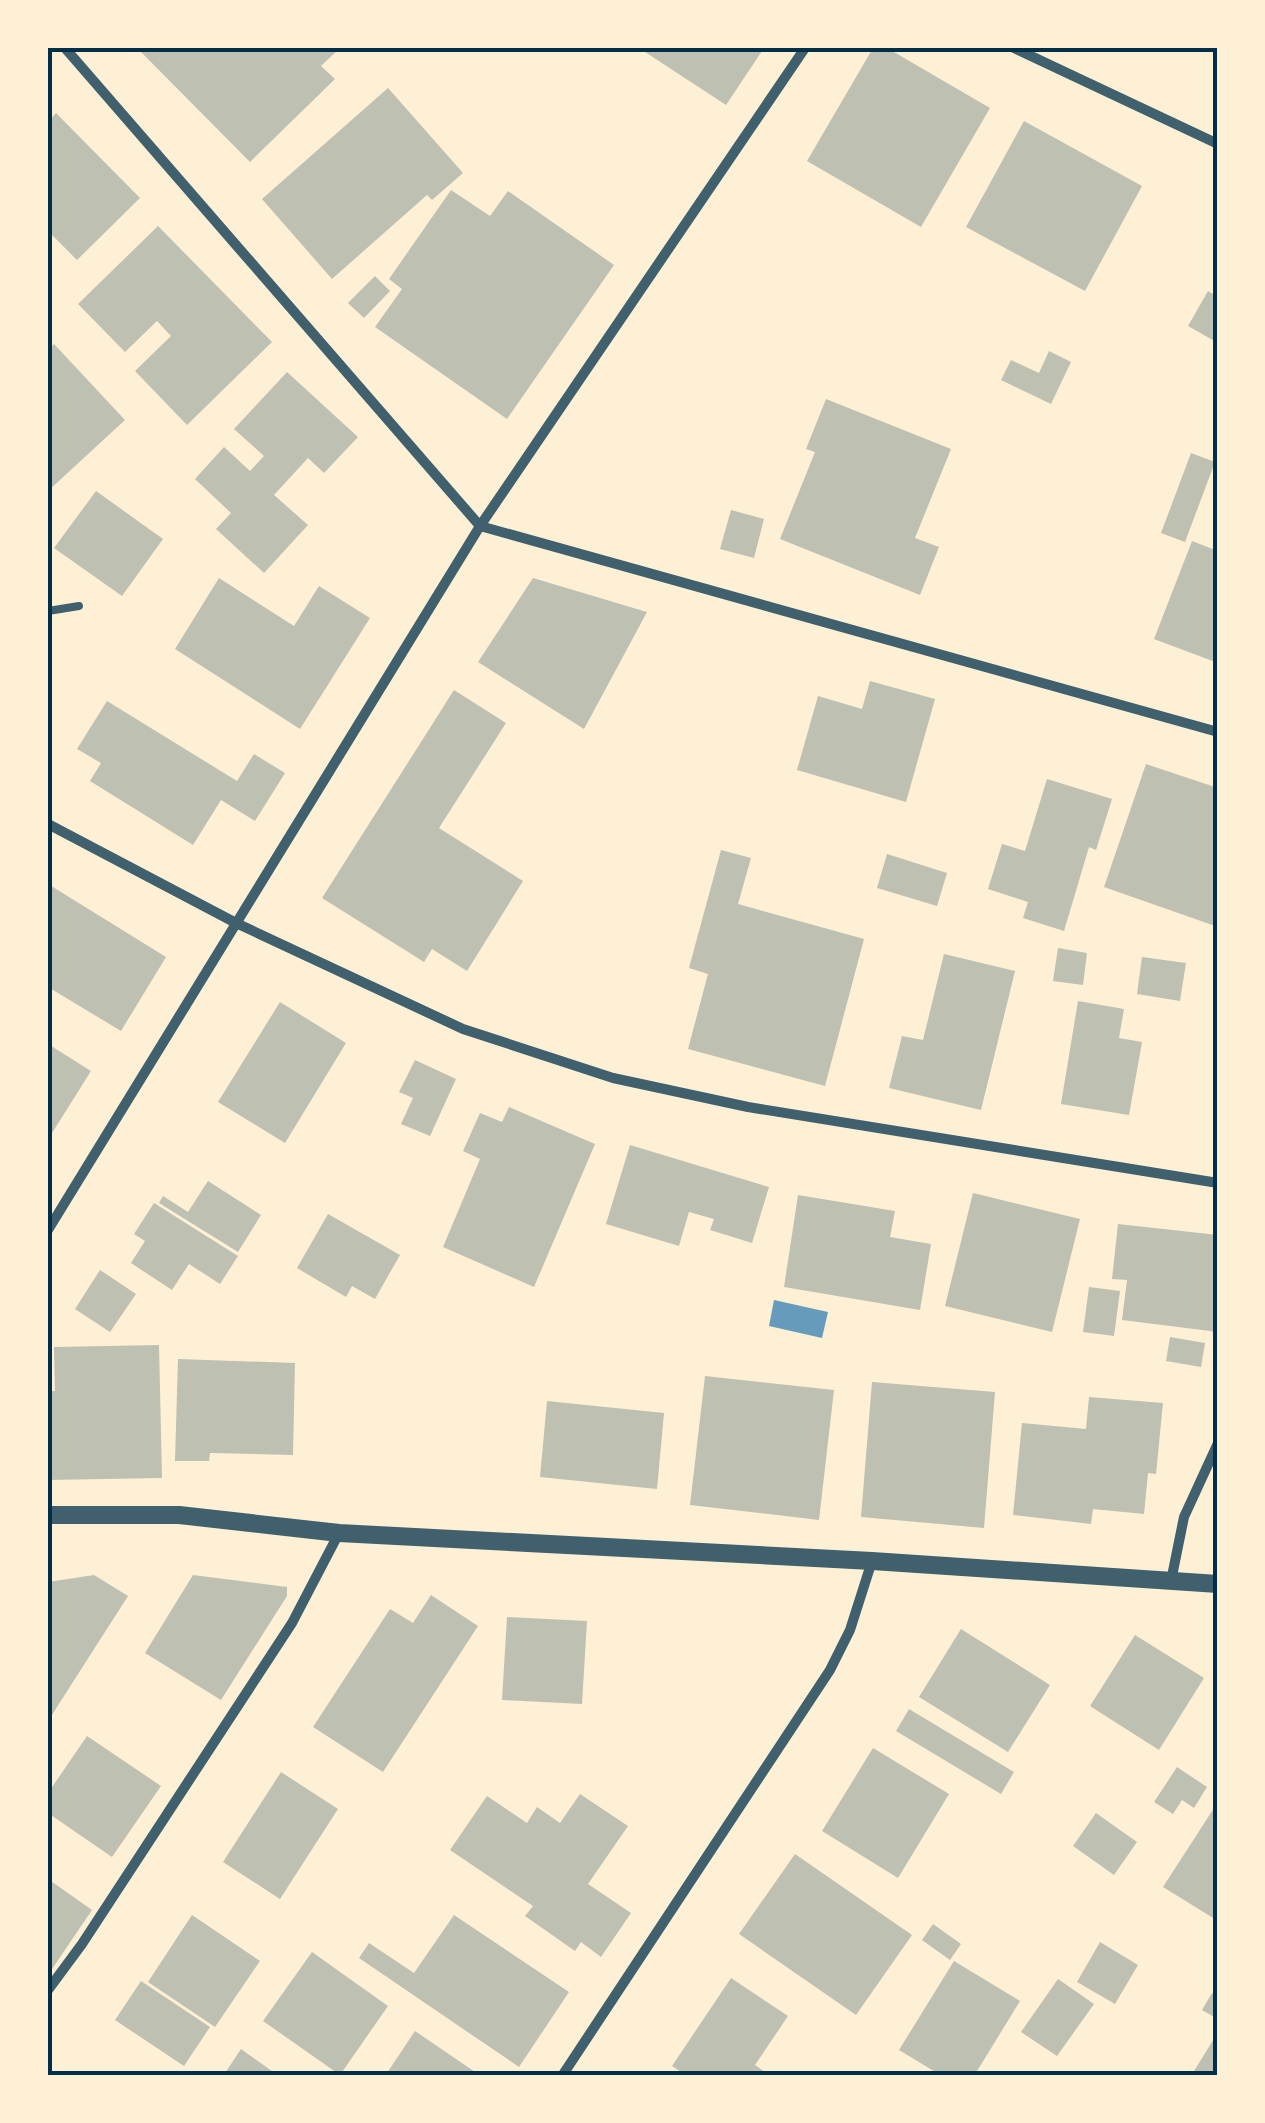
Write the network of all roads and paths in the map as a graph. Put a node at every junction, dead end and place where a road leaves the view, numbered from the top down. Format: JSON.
{"nodes":[{"id":1,"x":65,"y":48,"type":"edge"},
{"id":2,"x":805,"y":48,"type":"edge"},
{"id":3,"x":1014,"y":48,"type":"edge"},
{"id":4,"x":1218,"y":144,"type":"edge"},
{"id":5,"x":480,"y":526,"type":"junction"},
{"id":6,"x":79,"y":606,"type":"dead end"},
{"id":7,"x":48,"y":611,"type":"edge"},
{"id":8,"x":1218,"y":732,"type":"edge"},
{"id":9,"x":48,"y":824,"type":"edge"},
{"id":10,"x":236,"y":924,"type":"junction"},
{"id":11,"x":1218,"y":1183,"type":"edge"},
{"id":12,"x":48,"y":1230,"type":"edge"},
{"id":13,"x":1218,"y":1442,"type":"edge"},
{"id":14,"x":48,"y":1515,"type":"edge"},
{"id":15,"x":339,"y":1533,"type":"junction"},
{"id":16,"x":872,"y":1561,"type":"junction"},
{"id":17,"x":1171,"y":1581,"type":"junction"},
{"id":18,"x":1218,"y":1584,"type":"edge"},
{"id":19,"x":48,"y":1990,"type":"edge"},
{"id":20,"x":562,"y":2076,"type":"edge"}],
"edges":[{"from":1,"to":5,"type":"street"},
{"from":2,"to":5,"type":"street"},
{"from":3,"to":4,"type":"street"},
{"from":5,"to":8,"type":"street"},
{"from":5,"to":10,"type":"street"},
{"from":6,"to":7,"type":"lane"},
{"from":9,"to":10,"type":"street"},
{"from":10,"to":11,"type":"street"},
{"from":10,"to":12,"type":"street"},
{"from":13,"to":17,"type":"street"},
{"from":14,"to":15,"type":"street"},
{"from":15,"to":16,"type":"street"},
{"from":15,"to":19,"type":"street"},
{"from":16,"to":17,"type":"street"},
{"from":16,"to":20,"type":"street"},
{"from":17,"to":18,"type":"street"}]}
